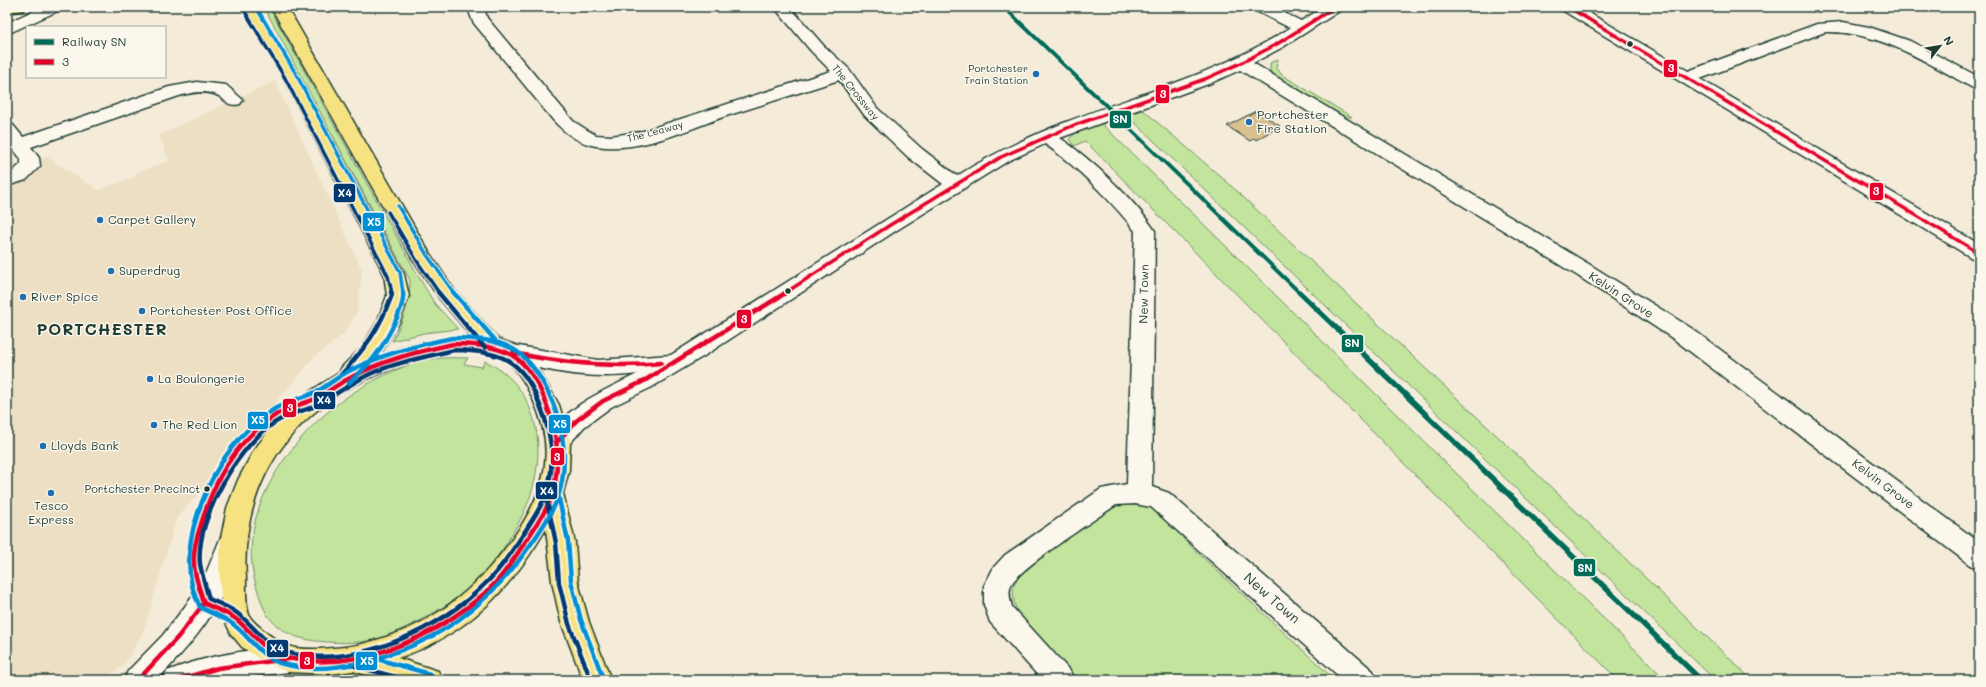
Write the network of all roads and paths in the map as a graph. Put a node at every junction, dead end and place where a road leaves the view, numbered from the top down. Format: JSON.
{"nodes":[{"id":1,"x":18,"y":7,"type":"edge"},
{"id":2,"x":54,"y":7,"type":"edge"},
{"id":3,"x":249,"y":7,"type":"edge"},
{"id":4,"x":279,"y":7,"type":"edge"},
{"id":5,"x":479,"y":7,"type":"edge"},
{"id":6,"x":782,"y":7,"type":"edge"},
{"id":7,"x":1260,"y":7,"type":"edge"},
{"id":8,"x":1335,"y":7,"type":"edge"},
{"id":9,"x":7,"y":8,"type":"edge"},
{"id":10,"x":1575,"y":8,"type":"edge"},
{"id":11,"x":1302,"y":28,"type":"junction"},
{"id":12,"x":7,"y":29,"type":"edge"},
{"id":13,"x":1242,"y":63,"type":"junction"},
{"id":14,"x":843,"y":73,"type":"junction"},
{"id":15,"x":1686,"y":78,"type":"junction"},
{"id":16,"x":1979,"y":84,"type":"edge"},
{"id":17,"x":234,"y":100,"type":"dead end"},
{"id":18,"x":7,"y":129,"type":"edge"},
{"id":19,"x":1046,"y":137,"type":"junction"},
{"id":20,"x":18,"y":145,"type":"junction"},
{"id":21,"x":13,"y":178,"type":"edge"},
{"id":22,"x":956,"y":184,"type":"junction"},
{"id":23,"x":1979,"y":253,"type":"edge"},
{"id":24,"x":501,"y":349,"type":"junction"},
{"id":25,"x":677,"y":360,"type":"junction"},
{"id":26,"x":342,"y":382,"type":"junction"},
{"id":27,"x":558,"y":441,"type":"junction"},
{"id":28,"x":1139,"y":494,"type":"junction"},
{"id":29,"x":552,"y":495,"type":"junction"},
{"id":30,"x":234,"y":535,"type":"junction"},
{"id":31,"x":1979,"y":557,"type":"edge"},
{"id":32,"x":289,"y":659,"type":"junction"},
{"id":33,"x":354,"y":659,"type":"junction"},
{"id":34,"x":138,"y":680,"type":"edge"},
{"id":35,"x":177,"y":680,"type":"edge"},
{"id":36,"x":428,"y":680,"type":"edge"},
{"id":37,"x":596,"y":680,"type":"edge"},
{"id":38,"x":1060,"y":680,"type":"edge"},
{"id":39,"x":1363,"y":680,"type":"edge"}],
"edges":[{"from":1,"to":9,"type":"main road"},
{"from":2,"to":12,"type":"street"},
{"from":3,"to":26,"type":"main road"},
{"from":4,"to":24,"type":"main road"},
{"from":5,"to":14,"type":"street","name":"The Leaway"},
{"from":6,"to":14,"type":"street","name":"The Crossway"},
{"from":7,"to":11,"type":"street"},
{"from":8,"to":11,"type":"street"},
{"from":10,"to":15,"type":"street"},
{"from":11,"to":13,"type":"street"},
{"from":13,"to":19,"type":"street"},
{"from":13,"to":31,"type":"street","name":"Kelvin Grove"},
{"from":14,"to":22,"type":"street","name":"The Crossway"},
{"from":15,"to":16,"type":"street"},
{"from":15,"to":23,"type":"street"},
{"from":17,"to":20,"type":"street"},
{"from":18,"to":20,"type":"street"},
{"from":19,"to":22,"type":"street"},
{"from":19,"to":28,"type":"street","name":"New Town"},
{"from":20,"to":21,"type":"street"},
{"from":22,"to":25,"type":"street"},
{"from":24,"to":25,"type":"street"},
{"from":24,"to":26,"type":"main road"},
{"from":24,"to":27,"type":"main road"},
{"from":25,"to":27,"type":"street"},
{"from":26,"to":30,"type":"main road"},
{"from":27,"to":29,"type":"main road"},
{"from":28,"to":38,"type":"street","name":"New Town"},
{"from":28,"to":39,"type":"street","name":"New Town"},
{"from":29,"to":33,"type":"main road"},
{"from":29,"to":37,"type":"main road"},
{"from":30,"to":32,"type":"main road"},
{"from":30,"to":34,"type":"street"},
{"from":32,"to":33,"type":"main road"},
{"from":32,"to":35,"type":"street"},
{"from":33,"to":36,"type":"main road"}]}
